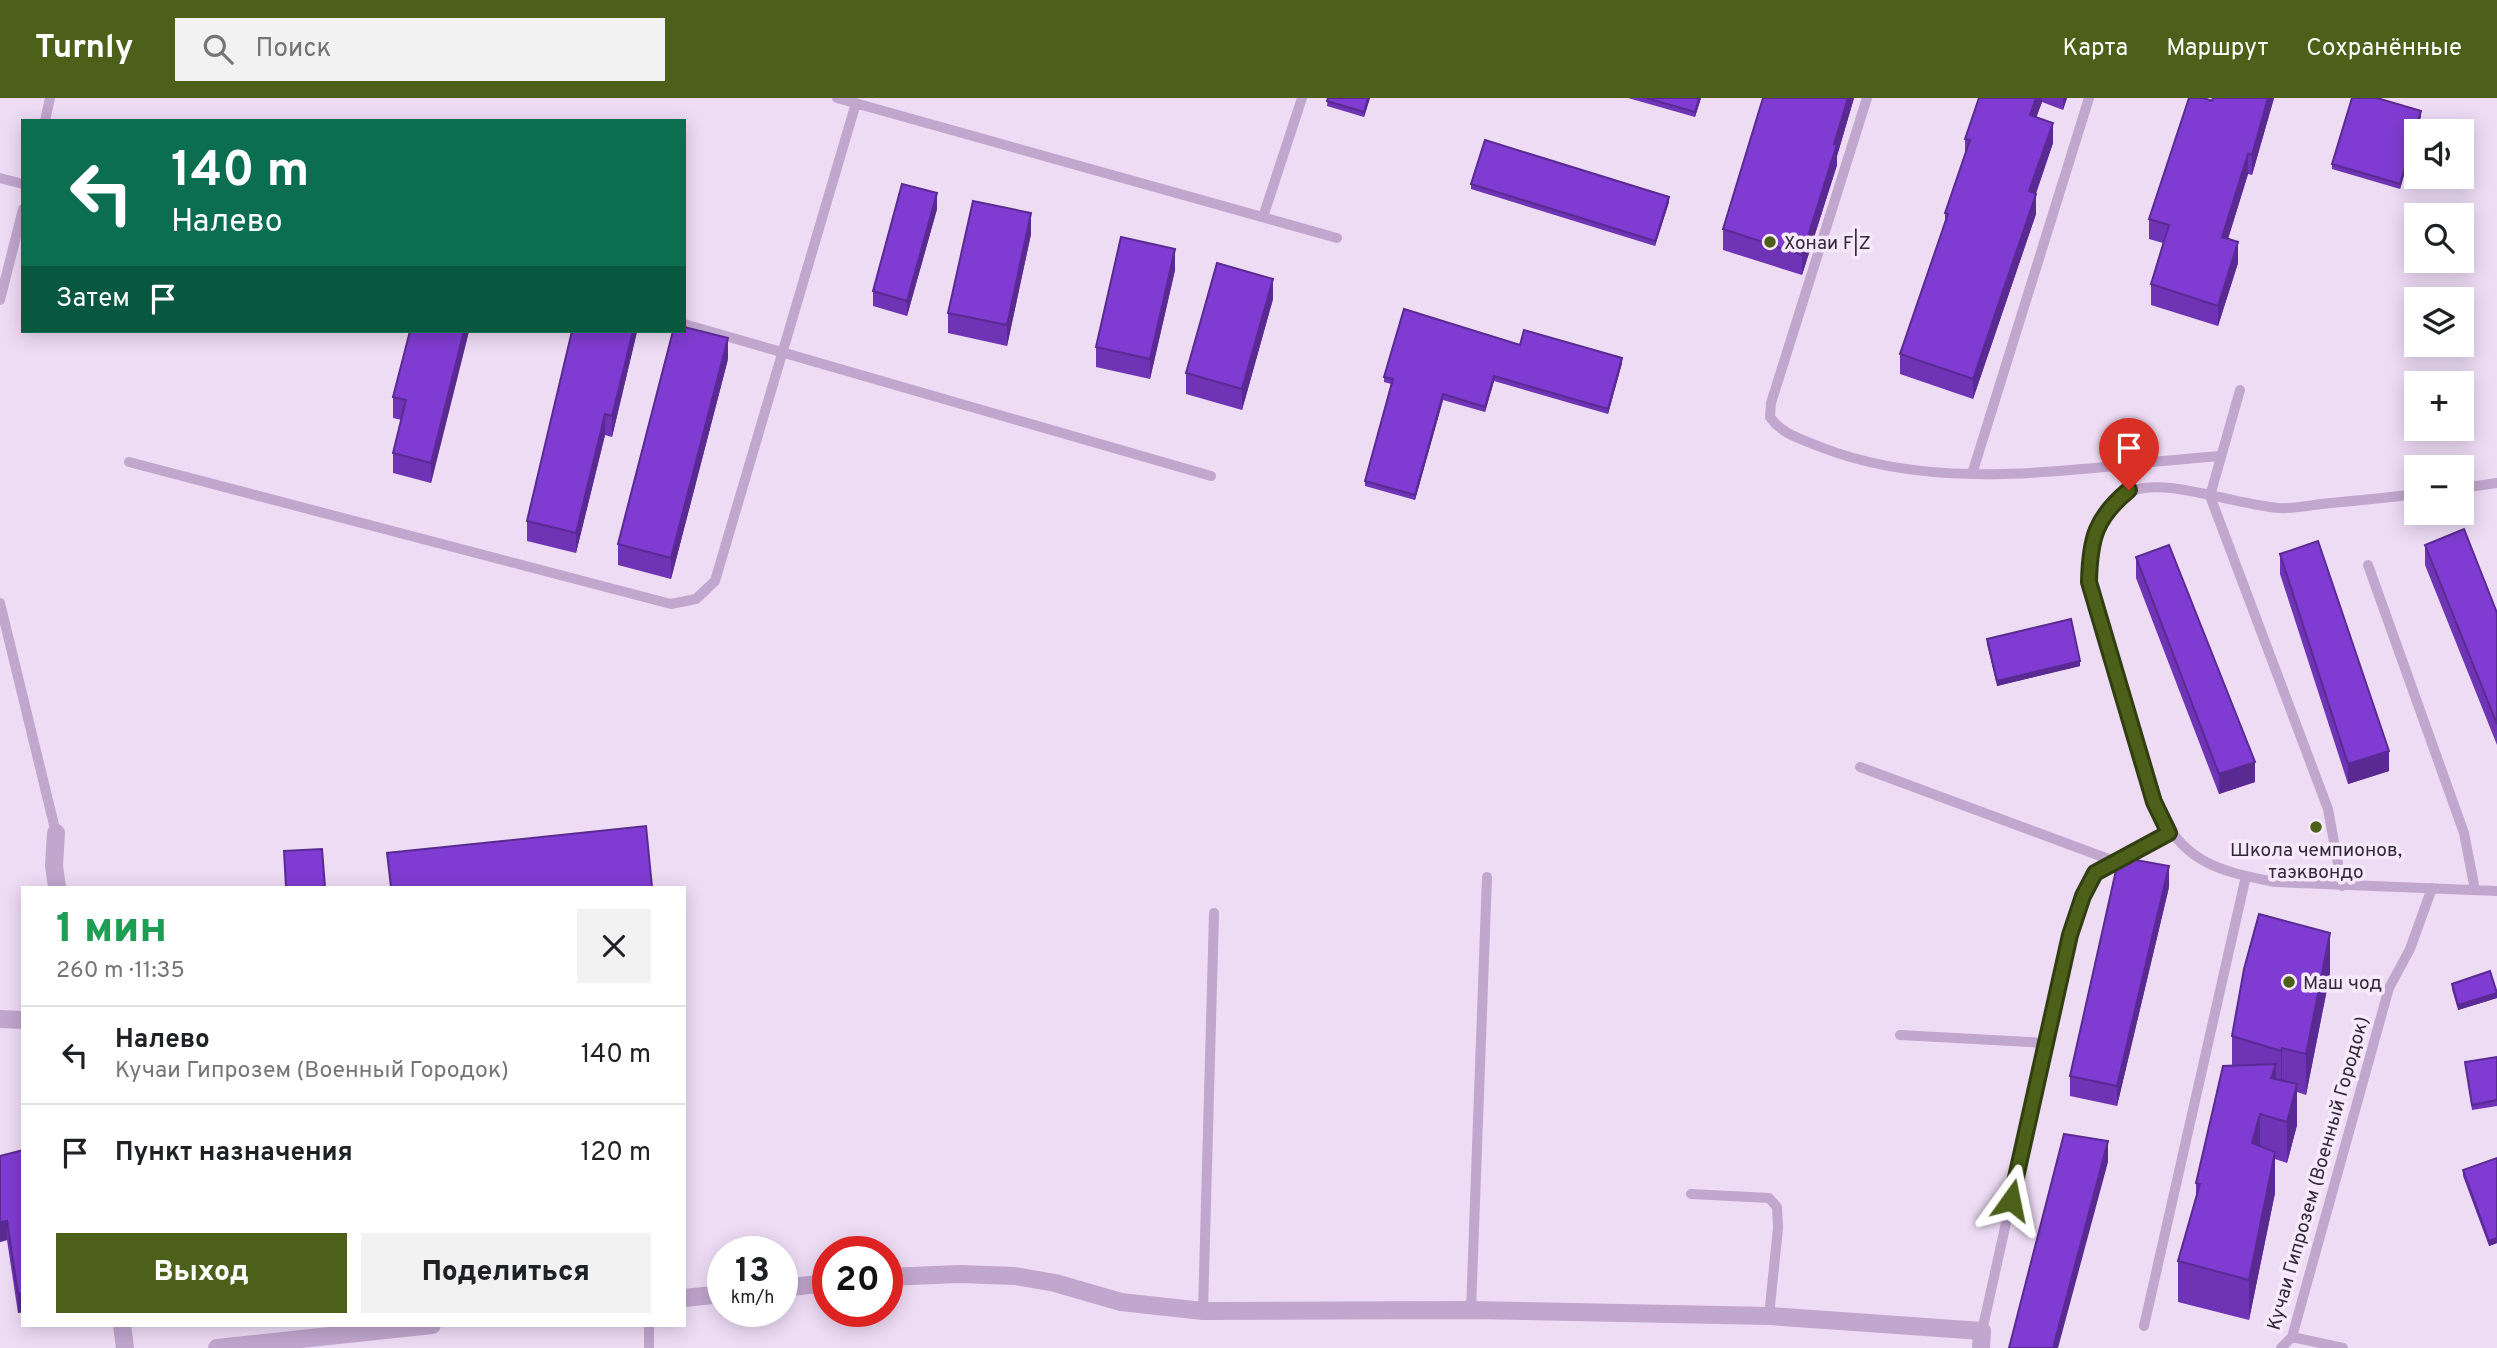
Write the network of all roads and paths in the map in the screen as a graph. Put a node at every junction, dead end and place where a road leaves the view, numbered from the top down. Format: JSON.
{"nodes":[{"id":1,"x":50,"y":98,"type":"edge"},
{"id":2,"x":837,"y":98,"type":"edge"},
{"id":3,"x":1302,"y":98,"type":"edge"},
{"id":4,"x":1867,"y":98,"type":"edge"},
{"id":5,"x":2089,"y":98,"type":"edge"},
{"id":6,"x":856,"y":103,"type":"junction"},
{"id":7,"x":45,"y":119,"type":"edge"},
{"id":8,"x":0,"y":178,"type":"edge"},
{"id":9,"x":21,"y":183,"type":"edge"},
{"id":10,"x":21,"y":217,"type":"edge"},
{"id":11,"x":1263,"y":217,"type":"junction"},
{"id":12,"x":1337,"y":238,"type":"dead end"},
{"id":13,"x":0,"y":300,"type":"edge"},
{"id":14,"x":686,"y":325,"type":"edge"},
{"id":15,"x":783,"y":353,"type":"junction"},
{"id":16,"x":2241,"y":390,"type":"dead end"},
{"id":17,"x":2221,"y":456,"type":"junction"},
{"id":18,"x":129,"y":462,"type":"dead end"},
{"id":19,"x":1972,"y":474,"type":"junction"},
{"id":20,"x":1210,"y":476,"type":"dead end"},
{"id":21,"x":2497,"y":482,"type":"edge"},
{"id":22,"x":2474,"y":486,"type":"edge"},
{"id":23,"x":2404,"y":495,"type":"edge"},
{"id":24,"x":2210,"y":496,"type":"junction"},
{"id":25,"x":2368,"y":565,"type":"dead end"},
{"id":26,"x":0,"y":603,"type":"edge"},
{"id":27,"x":1860,"y":767,"type":"dead end"},
{"id":28,"x":56,"y":833,"type":"joint"},
{"id":29,"x":2169,"y":833,"type":"junction"},
{"id":30,"x":2115,"y":861,"type":"junction"},
{"id":31,"x":2246,"y":876,"type":"junction"},
{"id":32,"x":1488,"y":877,"type":"dead end"},
{"id":33,"x":57,"y":886,"type":"edge"},
{"id":34,"x":2342,"y":886,"type":"junction"},
{"id":35,"x":2432,"y":888,"type":"junction"},
{"id":36,"x":2475,"y":890,"type":"junction"},
{"id":37,"x":2497,"y":891,"type":"edge"},
{"id":38,"x":1214,"y":913,"type":"dead end"},
{"id":39,"x":0,"y":1019,"type":"edge"},
{"id":40,"x":21,"y":1020,"type":"edge"},
{"id":41,"x":1900,"y":1035,"type":"dead end"},
{"id":42,"x":2046,"y":1043,"type":"junction"},
{"id":43,"x":1691,"y":1194,"type":"dead end"},
{"id":44,"x":903,"y":1276,"type":"edge"},
{"id":45,"x":707,"y":1296,"type":"edge"},
{"id":46,"x":686,"y":1298,"type":"edge"},
{"id":47,"x":1471,"y":1310,"type":"junction"},
{"id":48,"x":1203,"y":1311,"type":"junction"},
{"id":49,"x":1769,"y":1316,"type":"junction"},
{"id":50,"x":2144,"y":1326,"type":"dead end"},
{"id":51,"x":122,"y":1327,"type":"edge"},
{"id":52,"x":413,"y":1327,"type":"edge"},
{"id":53,"x":649,"y":1327,"type":"edge"},
{"id":54,"x":2292,"y":1336,"type":"junction"},
{"id":55,"x":1982,"y":1340,"type":"edge"},
{"id":56,"x":125,"y":1348,"type":"edge"},
{"id":57,"x":218,"y":1348,"type":"edge"},
{"id":58,"x":649,"y":1348,"type":"edge"},
{"id":59,"x":2281,"y":1348,"type":"edge"},
{"id":60,"x":2343,"y":1348,"type":"edge"}],
"edges":[{"from":1,"to":7,"type":"lane"},
{"from":2,"to":6,"type":"lane"},
{"from":3,"to":11,"type":"lane"},
{"from":4,"to":19,"type":"lane"},
{"from":5,"to":19,"type":"lane"},
{"from":6,"to":11,"type":"lane"},
{"from":6,"to":15,"type":"lane"},
{"from":8,"to":9,"type":"lane"},
{"from":10,"to":13,"type":"lane"},
{"from":11,"to":12,"type":"lane"},
{"from":14,"to":15,"type":"lane"},
{"from":15,"to":18,"type":"lane"},
{"from":15,"to":20,"type":"lane"},
{"from":16,"to":17,"type":"lane"},
{"from":17,"to":19,"type":"lane"},
{"from":17,"to":24,"type":"lane"},
{"from":21,"to":22,"type":"lane"},
{"from":23,"to":24,"type":"lane"},
{"from":24,"to":29,"type":"lane"},
{"from":24,"to":34,"type":"lane"},
{"from":25,"to":36,"type":"lane"},
{"from":26,"to":28,"type":"lane"},
{"from":27,"to":30,"type":"lane"},
{"from":28,"to":33,"type":"street"},
{"from":29,"to":30,"type":"lane"},
{"from":29,"to":31,"type":"lane"},
{"from":30,"to":42,"type":"lane"},
{"from":31,"to":34,"type":"lane"},
{"from":31,"to":50,"type":"lane"},
{"from":32,"to":47,"type":"lane"},
{"from":34,"to":35,"type":"lane"},
{"from":35,"to":36,"type":"lane"},
{"from":35,"to":54,"type":"lane","name":"Кучаи Гипрозем (Военный Городок)"},
{"from":36,"to":37,"type":"lane"},
{"from":38,"to":48,"type":"lane"},
{"from":39,"to":40,"type":"street"},
{"from":41,"to":42,"type":"lane"},
{"from":42,"to":55,"type":"lane"},
{"from":43,"to":49,"type":"lane"},
{"from":44,"to":48,"type":"street"},
{"from":45,"to":46,"type":"street"},
{"from":47,"to":48,"type":"street"},
{"from":47,"to":49,"type":"street"},
{"from":49,"to":55,"type":"street"},
{"from":51,"to":56,"type":"street"},
{"from":52,"to":57,"type":"street"},
{"from":53,"to":58,"type":"lane"},
{"from":54,"to":59,"type":"lane","name":"Кучаи Гипрозем (Военный Городок)"},
{"from":54,"to":60,"type":"lane"}]}
